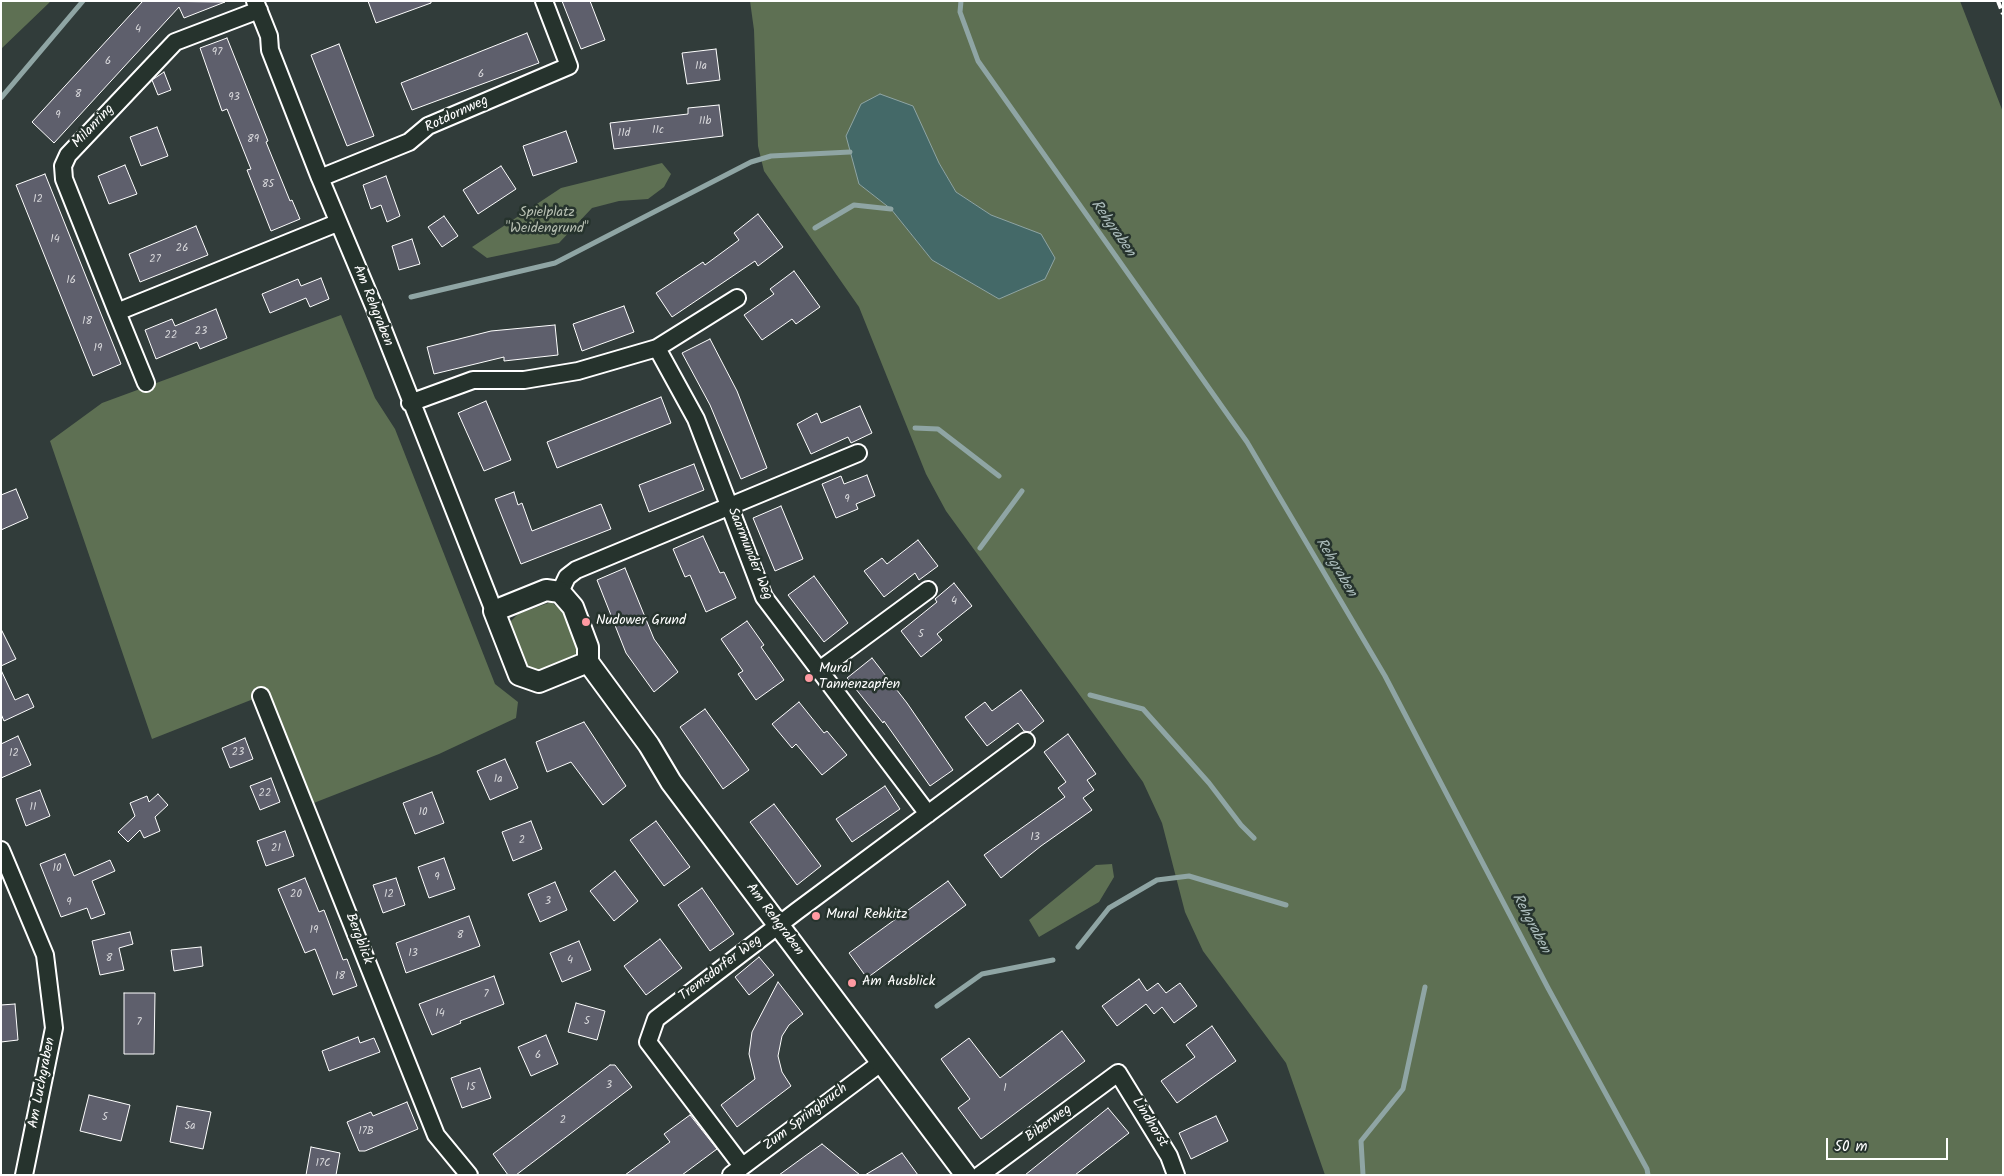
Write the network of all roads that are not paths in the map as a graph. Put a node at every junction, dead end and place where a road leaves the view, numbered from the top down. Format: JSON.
{"nodes":[{"id":1,"x":544,"y":1,"type":"edge"},
{"id":2,"x":257,"y":6,"type":"edge"},
{"id":3,"x":320,"y":178,"type":"junction"},
{"id":4,"x":337,"y":223,"type":"junction"},
{"id":5,"x":736,"y":298,"type":"dead end"},
{"id":6,"x":117,"y":312,"type":"junction"},
{"id":7,"x":657,"y":348,"type":"junction"},
{"id":8,"x":146,"y":383,"type":"dead end"},
{"id":9,"x":410,"y":403,"type":"junction"},
{"id":10,"x":858,"y":453,"type":"dead end"},
{"id":11,"x":728,"y":505,"type":"junction"},
{"id":12,"x":928,"y":590,"type":"dead end"},
{"id":13,"x":560,"y":592,"type":"junction"},
{"id":14,"x":494,"y":611,"type":"junction"},
{"id":15,"x":588,"y":662,"type":"junction"},
{"id":16,"x":818,"y":671,"type":"junction"},
{"id":17,"x":261,"y":696,"type":"dead end"},
{"id":18,"x":1026,"y":741,"type":"dead end"},
{"id":19,"x":928,"y":814,"type":"junction"},
{"id":20,"x":1,"y":850,"type":"edge"},
{"id":21,"x":778,"y":926,"type":"junction"},
{"id":22,"x":882,"y":1062,"type":"junction"},
{"id":23,"x":1118,"y":1073,"type":"joint"},
{"id":24,"x":736,"y":1170,"type":"edge"},
{"id":25,"x":24,"y":1175,"type":"edge"},
{"id":26,"x":469,"y":1175,"type":"edge"},
{"id":27,"x":966,"y":1175,"type":"edge"},
{"id":28,"x":980,"y":1175,"type":"edge"},
{"id":29,"x":1176,"y":1175,"type":"edge"}],
"edges":[{"from":1,"to":3,"type":"street","name":"Rotdornweg"},
{"from":2,"to":3,"type":"street","name":"Am Rehgraben"},
{"from":2,"to":6,"type":"street","name":"Milanring"},
{"from":3,"to":4,"type":"street","name":"Am Rehgraben"},
{"from":4,"to":6,"type":"street"},
{"from":4,"to":9,"type":"street","name":"Am Rehgraben"},
{"from":5,"to":7,"type":"street"},
{"from":6,"to":8,"type":"street","name":"Milanring"},
{"from":7,"to":9,"type":"street"},
{"from":7,"to":11,"type":"street","name":"Saarmunder Weg"},
{"from":9,"to":14,"type":"street","name":"Am Rehgraben"},
{"from":10,"to":11,"type":"street"},
{"from":11,"to":13,"type":"street"},
{"from":11,"to":16,"type":"street","name":"Saarmunder Weg"},
{"from":12,"to":16,"type":"street"},
{"from":13,"to":14,"type":"street"},
{"from":13,"to":15,"type":"street","name":"Am Rehgraben"},
{"from":14,"to":15,"type":"street","name":"Am Rehgraben"},
{"from":15,"to":21,"type":"street","name":"Am Rehgraben"},
{"from":16,"to":19,"type":"street","name":"Saarmunder Weg"},
{"from":17,"to":26,"type":"street","name":"Bergblick"},
{"from":18,"to":19,"type":"street","name":"Tremsdorfer Weg"},
{"from":19,"to":21,"type":"street","name":"Tremsdorfer Weg"},
{"from":20,"to":25,"type":"street","name":"Am Luchgraben"},
{"from":21,"to":22,"type":"street","name":"Am Rehgraben"},
{"from":21,"to":24,"type":"street","name":"Tremsdorfer Weg"},
{"from":22,"to":24,"type":"street","name":"Zum Springbruch"},
{"from":22,"to":27,"type":"street","name":"Am Rehgraben"},
{"from":23,"to":28,"type":"street","name":"Biberweg"},
{"from":23,"to":29,"type":"street","name":"Lindhorst"}]}
